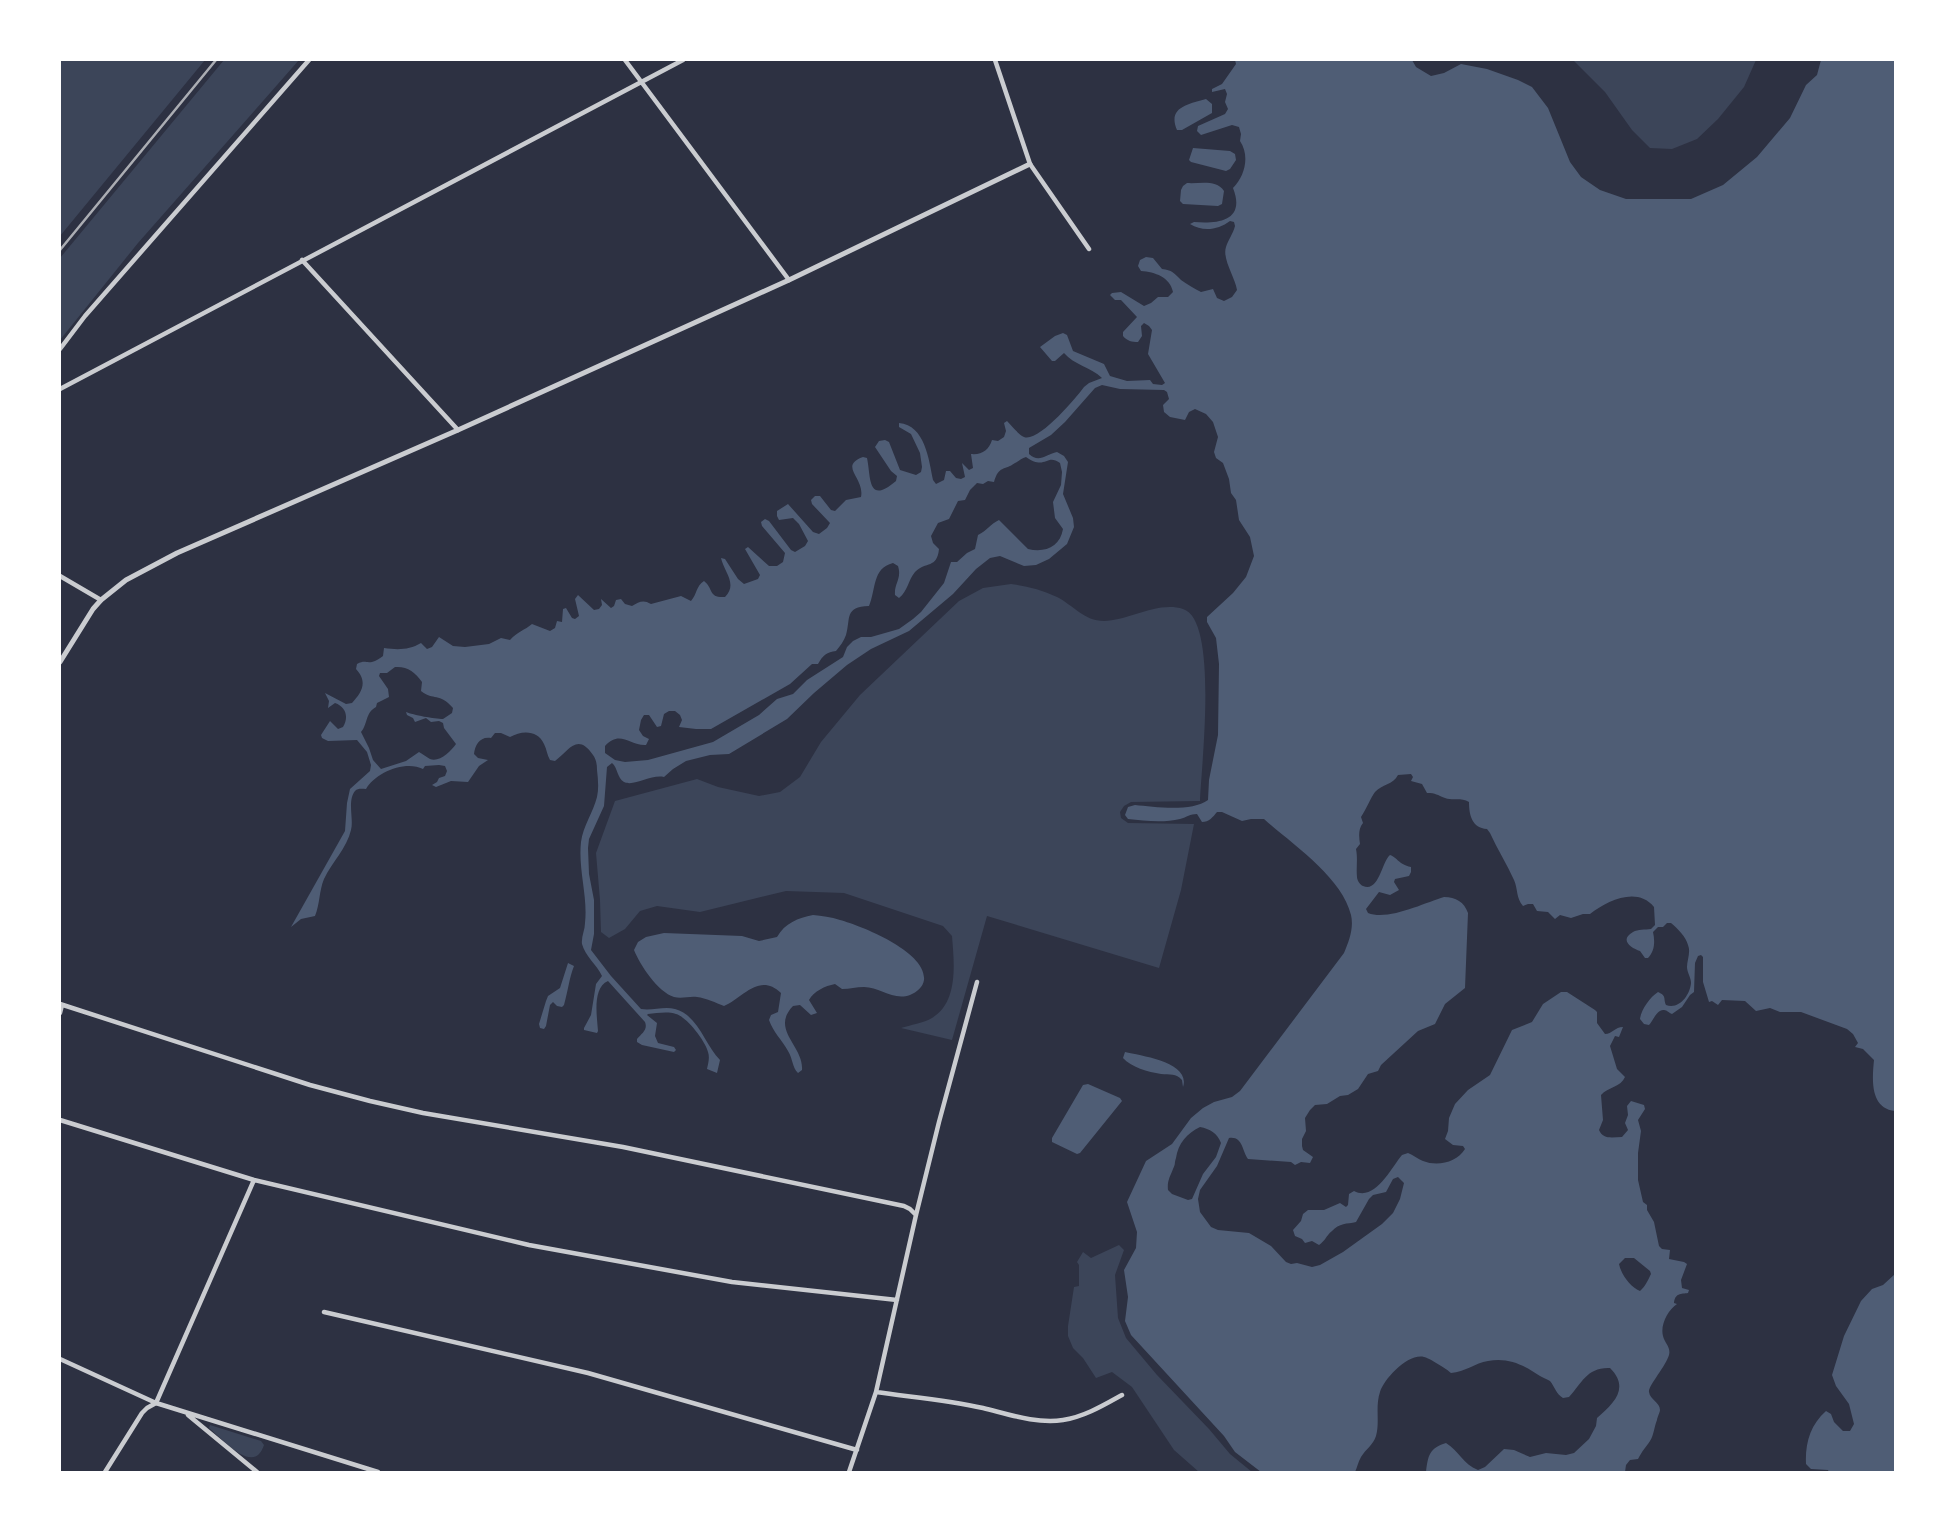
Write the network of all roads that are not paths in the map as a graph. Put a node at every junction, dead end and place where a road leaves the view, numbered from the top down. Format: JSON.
{"nodes":[{"id":1,"x":309,"y":60,"type":"edge"},
{"id":2,"x":625,"y":60,"type":"edge"},
{"id":3,"x":683,"y":60,"type":"edge"},
{"id":4,"x":995,"y":60,"type":"edge"},
{"id":5,"x":641,"y":80,"type":"junction"},
{"id":6,"x":1030,"y":164,"type":"junction"},
{"id":7,"x":1088,"y":249,"type":"dead end"},
{"id":8,"x":302,"y":260,"type":"junction"},
{"id":9,"x":789,"y":279,"type":"junction"},
{"id":10,"x":60,"y":349,"type":"edge"},
{"id":11,"x":60,"y":389,"type":"edge"},
{"id":12,"x":458,"y":430,"type":"junction"},
{"id":13,"x":60,"y":576,"type":"edge"},
{"id":14,"x":101,"y":600,"type":"junction"},
{"id":15,"x":60,"y":662,"type":"edge"},
{"id":16,"x":977,"y":982,"type":"dead end"},
{"id":17,"x":61,"y":1004,"type":"edge"},
{"id":18,"x":60,"y":1013,"type":"edge"},
{"id":19,"x":60,"y":1120,"type":"edge"},
{"id":20,"x":254,"y":1180,"type":"junction"},
{"id":21,"x":916,"y":1215,"type":"junction"},
{"id":22,"x":897,"y":1300,"type":"junction"},
{"id":23,"x":324,"y":1312,"type":"dead end"},
{"id":24,"x":60,"y":1359,"type":"edge"},
{"id":25,"x":876,"y":1392,"type":"junction"},
{"id":26,"x":1122,"y":1395,"type":"dead end"},
{"id":27,"x":156,"y":1403,"type":"junction"},
{"id":28,"x":184,"y":1412,"type":"junction"},
{"id":29,"x":857,"y":1450,"type":"junction"},
{"id":30,"x":106,"y":1472,"type":"edge"},
{"id":31,"x":257,"y":1472,"type":"edge"},
{"id":32,"x":378,"y":1472,"type":"edge"},
{"id":33,"x":849,"y":1472,"type":"edge"}],
"edges":[{"from":1,"to":10,"type":"street"},
{"from":2,"to":5,"type":"street"},
{"from":3,"to":5,"type":"street"},
{"from":4,"to":6,"type":"street"},
{"from":5,"to":8,"type":"street"},
{"from":5,"to":9,"type":"street"},
{"from":6,"to":7,"type":"street"},
{"from":6,"to":9,"type":"street"},
{"from":8,"to":11,"type":"street"},
{"from":8,"to":12,"type":"street"},
{"from":9,"to":12,"type":"street"},
{"from":12,"to":14,"type":"street"},
{"from":13,"to":14,"type":"street"},
{"from":14,"to":15,"type":"street"},
{"from":16,"to":21,"type":"street"},
{"from":17,"to":18,"type":"street"},
{"from":17,"to":21,"type":"street"},
{"from":19,"to":20,"type":"street"},
{"from":20,"to":22,"type":"street"},
{"from":20,"to":27,"type":"street"},
{"from":21,"to":22,"type":"street"},
{"from":22,"to":25,"type":"street"},
{"from":23,"to":29,"type":"street"},
{"from":24,"to":27,"type":"street"},
{"from":25,"to":26,"type":"street"},
{"from":25,"to":29,"type":"street"},
{"from":27,"to":28,"type":"street"},
{"from":27,"to":30,"type":"street"},
{"from":28,"to":31,"type":"street"},
{"from":28,"to":32,"type":"street"},
{"from":29,"to":33,"type":"street"}]}
